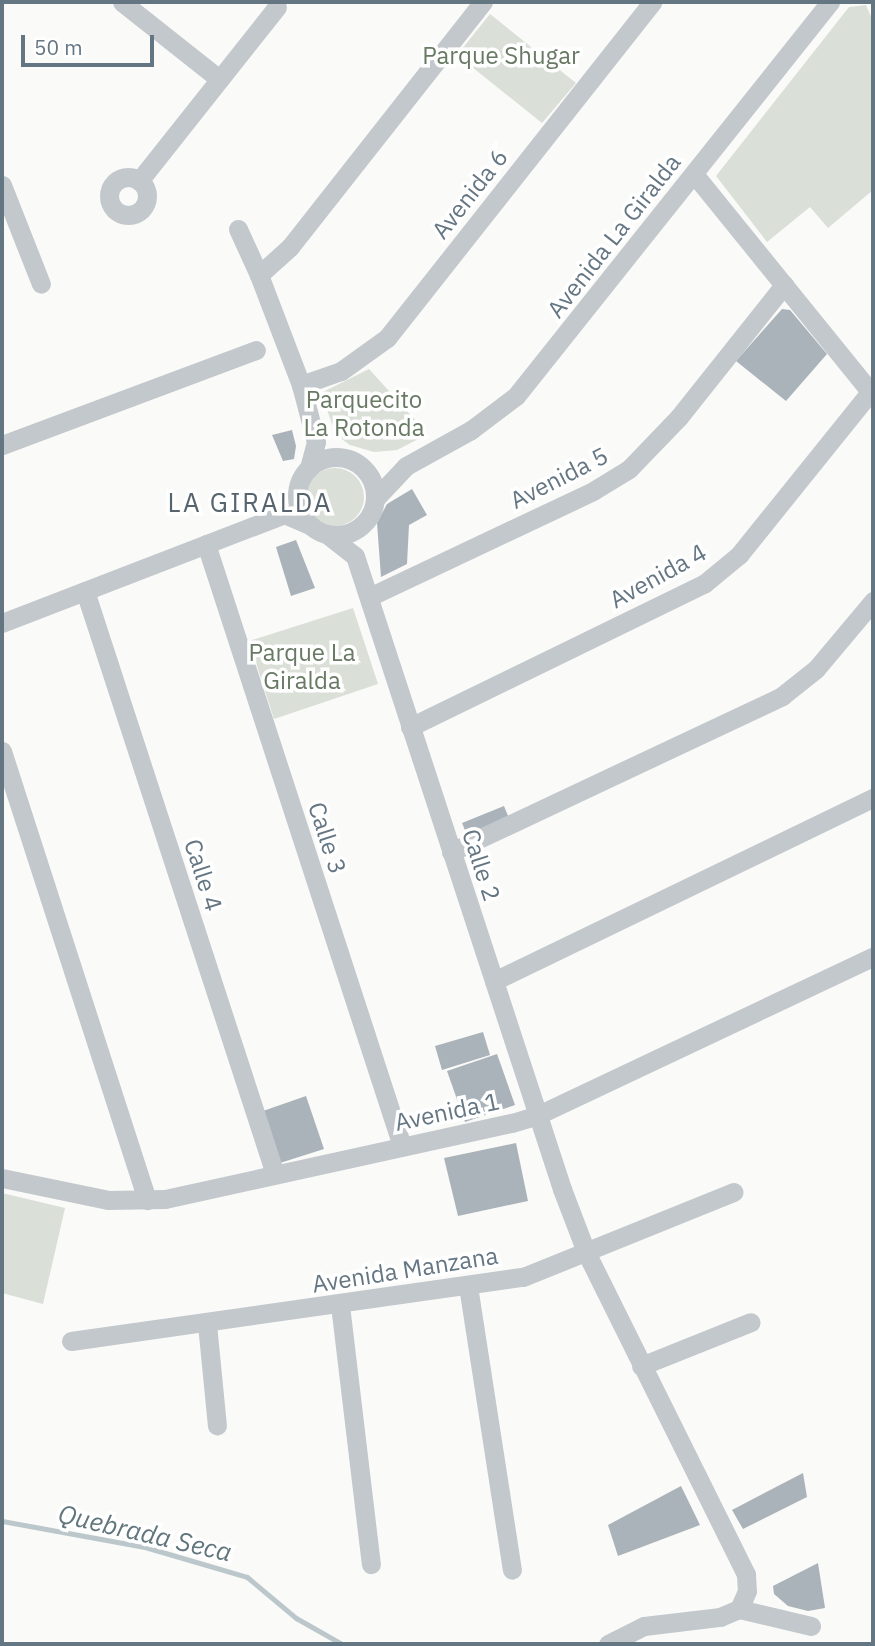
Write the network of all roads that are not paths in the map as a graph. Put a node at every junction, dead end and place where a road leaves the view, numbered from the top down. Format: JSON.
{"nodes":[{"id":1,"x":122,"y":2,"type":"edge"},
{"id":2,"x":482,"y":2,"type":"edge"},
{"id":3,"x":652,"y":2,"type":"edge"},
{"id":4,"x":830,"y":2,"type":"edge"},
{"id":5,"x":276,"y":6,"type":"dead end"},
{"id":6,"x":219,"y":79,"type":"junction"},
{"id":7,"x":694,"y":174,"type":"junction"},
{"id":8,"x":139,"y":181,"type":"dead end"},
{"id":9,"x":2,"y":185,"type":"edge"},
{"id":10,"x":238,"y":229,"type":"dead end"},
{"id":11,"x":259,"y":275,"type":"junction"},
{"id":12,"x":41,"y":284,"type":"dead end"},
{"id":13,"x":784,"y":285,"type":"junction"},
{"id":14,"x":256,"y":350,"type":"dead end"},
{"id":15,"x":300,"y":385,"type":"junction"},
{"id":16,"x":872,"y":393,"type":"edge"},
{"id":17,"x":316,"y":442,"type":"junction"},
{"id":18,"x":2,"y":445,"type":"edge"},
{"id":19,"x":339,"y":457,"type":"junction"},
{"id":20,"x":406,"y":466,"type":"junction"},
{"id":21,"x":309,"y":468,"type":"junction"},
{"id":22,"x":363,"y":468,"type":"junction"},
{"id":23,"x":297,"y":492,"type":"junction"},
{"id":24,"x":375,"y":499,"type":"junction"},
{"id":25,"x":284,"y":514,"type":"junction"},
{"id":26,"x":366,"y":519,"type":"junction"},
{"id":27,"x":308,"y":524,"type":"junction"},
{"id":28,"x":328,"y":535,"type":"junction"},
{"id":29,"x":206,"y":544,"type":"junction"},
{"id":30,"x":355,"y":556,"type":"junction"},
{"id":31,"x":85,"y":591,"type":"junction"},
{"id":32,"x":369,"y":597,"type":"junction"},
{"id":33,"x":873,"y":601,"type":"edge"},
{"id":34,"x":2,"y":623,"type":"edge"},
{"id":35,"x":410,"y":727,"type":"junction"},
{"id":36,"x":2,"y":751,"type":"edge"},
{"id":37,"x":873,"y":798,"type":"edge"},
{"id":38,"x":451,"y":852,"type":"junction"},
{"id":39,"x":873,"y":957,"type":"edge"},
{"id":40,"x":494,"y":981,"type":"junction"},
{"id":41,"x":538,"y":1115,"type":"junction"},
{"id":42,"x":402,"y":1146,"type":"junction"},
{"id":43,"x":275,"y":1174,"type":"junction"},
{"id":44,"x":2,"y":1178,"type":"edge"},
{"id":45,"x":733,"y":1192,"type":"dead end"},
{"id":46,"x":147,"y":1200,"type":"junction"},
{"id":47,"x":586,"y":1252,"type":"junction"},
{"id":48,"x":468,"y":1286,"type":"junction"},
{"id":49,"x":340,"y":1305,"type":"junction"},
{"id":50,"x":751,"y":1322,"type":"dead end"},
{"id":51,"x":207,"y":1324,"type":"junction"},
{"id":52,"x":71,"y":1341,"type":"dead end"},
{"id":53,"x":641,"y":1366,"type":"junction"},
{"id":54,"x":217,"y":1426,"type":"dead end"},
{"id":55,"x":371,"y":1564,"type":"dead end"},
{"id":56,"x":512,"y":1570,"type":"dead end"},
{"id":57,"x":739,"y":1609,"type":"junction"},
{"id":58,"x":811,"y":1626,"type":"dead end"},
{"id":59,"x":608,"y":1644,"type":"edge"}],
"edges":[{"from":1,"to":6,"type":"street"},
{"from":2,"to":11,"type":"street"},
{"from":3,"to":15,"type":"street","name":"Avenida 6"},
{"from":4,"to":7,"type":"street","name":"Avenida La Giralda"},
{"from":5,"to":6,"type":"street"},
{"from":6,"to":8,"type":"street"},
{"from":7,"to":13,"type":"street"},
{"from":7,"to":20,"type":"street","name":"Avenida La Giralda"},
{"from":9,"to":12,"type":"street"},
{"from":10,"to":11,"type":"street"},
{"from":11,"to":15,"type":"street"},
{"from":13,"to":16,"type":"street"},
{"from":13,"to":32,"type":"street","name":"Avenida 5"},
{"from":14,"to":18,"type":"street"},
{"from":15,"to":17,"type":"street"},
{"from":16,"to":35,"type":"street","name":"Avenida 4"},
{"from":17,"to":19,"type":"street"},
{"from":17,"to":21,"type":"street"},
{"from":19,"to":21,"type":"street"},
{"from":19,"to":22,"type":"street"},
{"from":20,"to":22,"type":"street","name":"Avenida La Giralda"},
{"from":20,"to":24,"type":"street","name":"Avenida La Giralda"},
{"from":21,"to":23,"type":"street"},
{"from":22,"to":24,"type":"street"},
{"from":23,"to":25,"type":"street"},
{"from":23,"to":27,"type":"street"},
{"from":24,"to":26,"type":"street"},
{"from":25,"to":27,"type":"street"},
{"from":25,"to":29,"type":"street"},
{"from":26,"to":28,"type":"street"},
{"from":26,"to":30,"type":"street"},
{"from":27,"to":28,"type":"street"},
{"from":28,"to":30,"type":"street"},
{"from":29,"to":31,"type":"street"},
{"from":29,"to":42,"type":"street","name":"Calle 3"},
{"from":30,"to":32,"type":"street","name":"Calle 2"},
{"from":31,"to":34,"type":"street"},
{"from":31,"to":43,"type":"street","name":"Calle 4"},
{"from":32,"to":35,"type":"street","name":"Calle 2"},
{"from":33,"to":38,"type":"street"},
{"from":35,"to":38,"type":"street","name":"Calle 2"},
{"from":36,"to":46,"type":"street"},
{"from":37,"to":40,"type":"street"},
{"from":38,"to":40,"type":"street","name":"Calle 2"},
{"from":39,"to":41,"type":"street","name":"Avenida 1"},
{"from":40,"to":41,"type":"street","name":"Calle 2"},
{"from":41,"to":42,"type":"street","name":"Avenida 1"},
{"from":41,"to":47,"type":"street","name":"Calle 2"},
{"from":42,"to":43,"type":"street","name":"Avenida 1"},
{"from":43,"to":46,"type":"street","name":"Avenida 1"},
{"from":44,"to":46,"type":"street","name":"Avenida 1"},
{"from":45,"to":47,"type":"street","name":"Avenida Manzana"},
{"from":47,"to":48,"type":"street","name":"Avenida Manzana"},
{"from":47,"to":53,"type":"street","name":"Calle 2"},
{"from":48,"to":49,"type":"street","name":"Avenida Manzana"},
{"from":48,"to":56,"type":"street"},
{"from":49,"to":51,"type":"street","name":"Avenida Manzana"},
{"from":49,"to":55,"type":"street"},
{"from":50,"to":53,"type":"street"},
{"from":51,"to":52,"type":"street","name":"Avenida Manzana"},
{"from":51,"to":54,"type":"street"},
{"from":53,"to":57,"type":"street","name":"Calle 2"},
{"from":57,"to":58,"type":"street"},
{"from":57,"to":59,"type":"street"}]}
